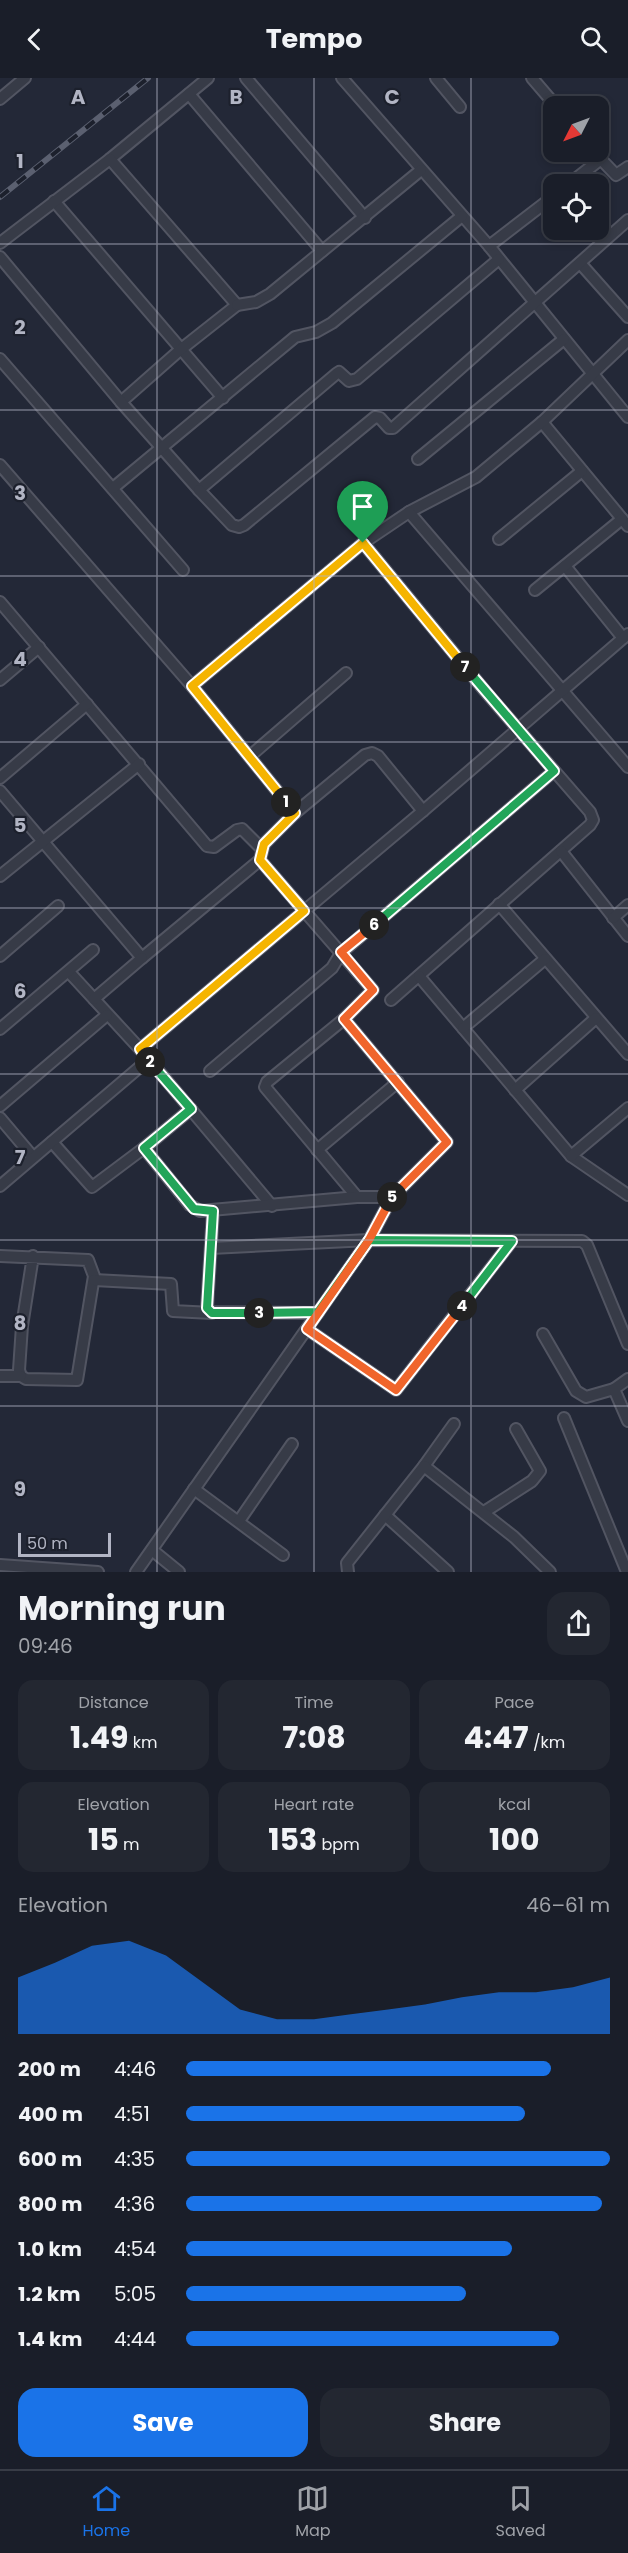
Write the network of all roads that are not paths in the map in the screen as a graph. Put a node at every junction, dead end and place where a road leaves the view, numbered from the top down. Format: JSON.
{"nodes":[{"id":1,"x":25,"y":78,"type":"edge"},
{"id":2,"x":208,"y":78,"type":"edge"},
{"id":3,"x":246,"y":78,"type":"edge"},
{"id":4,"x":342,"y":78,"type":"edge"},
{"id":5,"x":436,"y":78,"type":"edge"},
{"id":6,"x":532,"y":78,"type":"edge"},
{"id":7,"x":189,"y":94,"type":"junction"},
{"id":8,"x":547,"y":96,"type":"edge"},
{"id":9,"x":0,"y":99,"type":"edge"},
{"id":10,"x":460,"y":107,"type":"dead end"},
{"id":11,"x":110,"y":159,"type":"junction"},
{"id":12,"x":591,"y":162,"type":"edge"},
{"id":13,"x":604,"y":162,"type":"edge"},
{"id":14,"x":628,"y":167,"type":"edge"},
{"id":15,"x":421,"y":170,"type":"junction"},
{"id":16,"x":579,"y":174,"type":"edge"},
{"id":17,"x":54,"y":201,"type":"junction"},
{"id":18,"x":543,"y":204,"type":"edge"},
{"id":19,"x":462,"y":216,"type":"junction"},
{"id":20,"x":365,"y":218,"type":"junction"},
{"id":21,"x":628,"y":220,"type":"edge"},
{"id":22,"x":0,"y":243,"type":"edge"},
{"id":23,"x":489,"y":246,"type":"junction"},
{"id":24,"x":322,"y":251,"type":"junction"},
{"id":25,"x":0,"y":257,"type":"edge"},
{"id":26,"x":499,"y":259,"type":"junction"},
{"id":27,"x":580,"y":262,"type":"junction"},
{"id":28,"x":535,"y":302,"type":"junction"},
{"id":29,"x":237,"y":305,"type":"junction"},
{"id":30,"x":628,"y":318,"type":"edge"},
{"id":31,"x":564,"y":339,"type":"junction"},
{"id":32,"x":628,"y":340,"type":"edge"},
{"id":33,"x":180,"y":350,"type":"junction"},
{"id":34,"x":0,"y":359,"type":"edge"},
{"id":35,"x":592,"y":374,"type":"junction"},
{"id":36,"x":223,"y":398,"type":"junction"},
{"id":37,"x":121,"y":402,"type":"junction"},
{"id":38,"x":628,"y":417,"type":"edge"},
{"id":39,"x":542,"y":422,"type":"junction"},
{"id":40,"x":161,"y":448,"type":"junction"},
{"id":41,"x":418,"y":459,"type":"dead end"},
{"id":42,"x":0,"y":465,"type":"edge"},
{"id":43,"x":582,"y":471,"type":"junction"},
{"id":44,"x":113,"y":488,"type":"junction"},
{"id":45,"x":199,"y":490,"type":"junction"},
{"id":46,"x":409,"y":512,"type":"junction"},
{"id":47,"x":625,"y":523,"type":"edge"},
{"id":48,"x":499,"y":539,"type":"dead end"},
{"id":49,"x":363,"y":543,"type":"junction"},
{"id":50,"x":565,"y":566,"type":"junction"},
{"id":51,"x":183,"y":570,"type":"dead end"},
{"id":52,"x":535,"y":590,"type":"dead end"},
{"id":53,"x":0,"y":602,"type":"edge"},
{"id":54,"x":626,"y":636,"type":"edge"},
{"id":55,"x":39,"y":647,"type":"junction"},
{"id":56,"x":346,"y":672,"type":"dead end"},
{"id":57,"x":0,"y":680,"type":"edge"},
{"id":58,"x":192,"y":686,"type":"junction"},
{"id":59,"x":562,"y":690,"type":"junction"},
{"id":60,"x":87,"y":704,"type":"junction"},
{"id":61,"x":517,"y":729,"type":"junction"},
{"id":62,"x":250,"y":756,"type":"junction"},
{"id":63,"x":139,"y":764,"type":"junction"},
{"id":64,"x":628,"y":767,"type":"edge"},
{"id":65,"x":554,"y":771,"type":"junction"},
{"id":66,"x":0,"y":778,"type":"edge"},
{"id":67,"x":0,"y":791,"type":"edge"},
{"id":68,"x":423,"y":811,"type":"junction"},
{"id":69,"x":295,"y":813,"type":"junction"},
{"id":70,"x":44,"y":840,"type":"junction"},
{"id":71,"x":561,"y":852,"type":"junction"},
{"id":72,"x":261,"y":854,"type":"junction"},
{"id":73,"x":0,"y":876,"type":"edge"},
{"id":74,"x":499,"y":904,"type":"junction"},
{"id":75,"x":628,"y":905,"type":"edge"},
{"id":76,"x":58,"y":906,"type":"dead end"},
{"id":77,"x":304,"y":911,"type":"junction"},
{"id":78,"x":613,"y":918,"type":"junction"},
{"id":79,"x":628,"y":936,"type":"edge"},
{"id":80,"x":93,"y":950,"type":"dead end"},
{"id":81,"x":341,"y":952,"type":"junction"},
{"id":82,"x":0,"y":956,"type":"edge"},
{"id":83,"x":142,"y":958,"type":"junction"},
{"id":84,"x":545,"y":959,"type":"junction"},
{"id":85,"x":69,"y":972,"type":"junction"},
{"id":86,"x":419,"y":976,"type":"junction"},
{"id":87,"x":94,"y":999,"type":"junction"},
{"id":88,"x":391,"y":1000,"type":"dead end"},
{"id":89,"x":107,"y":1014,"type":"junction"},
{"id":90,"x":596,"y":1018,"type":"junction"},
{"id":91,"x":344,"y":1019,"type":"junction"},
{"id":92,"x":463,"y":1028,"type":"junction"},
{"id":93,"x":0,"y":1029,"type":"edge"},
{"id":94,"x":140,"y":1049,"type":"junction"},
{"id":95,"x":628,"y":1054,"type":"edge"},
{"id":96,"x":148,"y":1060,"type":"junction"},
{"id":97,"x":210,"y":1071,"type":"dead end"},
{"id":98,"x":398,"y":1082,"type":"junction"},
{"id":99,"x":515,"y":1090,"type":"junction"},
{"id":100,"x":0,"y":1106,"type":"edge"},
{"id":101,"x":628,"y":1108,"type":"edge"},
{"id":102,"x":191,"y":1109,"type":"junction"},
{"id":103,"x":0,"y":1118,"type":"edge"},
{"id":104,"x":52,"y":1142,"type":"junction"},
{"id":105,"x":144,"y":1148,"type":"junction"},
{"id":106,"x":317,"y":1150,"type":"junction"},
{"id":107,"x":571,"y":1156,"type":"junction"},
{"id":108,"x":33,"y":1157,"type":"junction"},
{"id":109,"x":0,"y":1184,"type":"edge"},
{"id":110,"x":628,"y":1195,"type":"edge"},
{"id":111,"x":357,"y":1197,"type":"junction"},
{"id":112,"x":392,"y":1197,"type":"junction"},
{"id":113,"x":272,"y":1206,"type":"junction"},
{"id":114,"x":213,"y":1211,"type":"junction"},
{"id":115,"x":369,"y":1240,"type":"junction"},
{"id":116,"x":512,"y":1241,"type":"junction"},
{"id":117,"x":211,"y":1248,"type":"junction"},
{"id":118,"x":0,"y":1256,"type":"edge"},
{"id":119,"x":33,"y":1256,"type":"junction"},
{"id":120,"x":94,"y":1280,"type":"junction"},
{"id":121,"x":318,"y":1312,"type":"junction"},
{"id":122,"x":212,"y":1313,"type":"junction"},
{"id":123,"x":307,"y":1329,"type":"junction"},
{"id":124,"x":543,"y":1334,"type":"dead end"},
{"id":125,"x":628,"y":1344,"type":"edge"},
{"id":126,"x":0,"y":1376,"type":"edge"},
{"id":127,"x":21,"y":1376,"type":"junction"},
{"id":128,"x":628,"y":1379,"type":"edge"},
{"id":129,"x":614,"y":1389,"type":"junction"},
{"id":130,"x":564,"y":1418,"type":"dead end"},
{"id":131,"x":628,"y":1421,"type":"edge"},
{"id":132,"x":454,"y":1424,"type":"dead end"},
{"id":133,"x":516,"y":1428,"type":"dead end"},
{"id":134,"x":292,"y":1444,"type":"dead end"},
{"id":135,"x":424,"y":1466,"type":"junction"},
{"id":136,"x":194,"y":1489,"type":"junction"},
{"id":137,"x":484,"y":1512,"type":"junction"},
{"id":138,"x":385,"y":1515,"type":"junction"},
{"id":139,"x":238,"y":1521,"type":"junction"},
{"id":140,"x":152,"y":1550,"type":"junction"},
{"id":141,"x":283,"y":1555,"type":"dead end"},
{"id":142,"x":0,"y":1565,"type":"edge"},
{"id":143,"x":98,"y":1572,"type":"edge"},
{"id":144,"x":136,"y":1572,"type":"edge"},
{"id":145,"x":179,"y":1572,"type":"edge"},
{"id":146,"x":348,"y":1572,"type":"edge"},
{"id":147,"x":448,"y":1572,"type":"edge"},
{"id":148,"x":550,"y":1572,"type":"edge"},
{"id":149,"x":627,"y":1572,"type":"edge"}],
"edges":[{"from":1,"to":9,"type":"street"},
{"from":2,"to":7,"type":"street"},
{"from":3,"to":20,"type":"street"},
{"from":4,"to":15,"type":"street"},
{"from":5,"to":10,"type":"street"},
{"from":6,"to":8,"type":"street"},
{"from":7,"to":11,"type":"street"},
{"from":7,"to":24,"type":"street"},
{"from":11,"to":17,"type":"street"},
{"from":11,"to":29,"type":"street"},
{"from":12,"to":16,"type":"street"},
{"from":13,"to":14,"type":"street"},
{"from":15,"to":19,"type":"street"},
{"from":15,"to":20,"type":"street"},
{"from":17,"to":22,"type":"street"},
{"from":17,"to":33,"type":"street"},
{"from":18,"to":23,"type":"street"},
{"from":19,"to":23,"type":"street"},
{"from":19,"to":36,"type":"street"},
{"from":20,"to":24,"type":"street"},
{"from":21,"to":27,"type":"street"},
{"from":23,"to":26,"type":"street"},
{"from":24,"to":29,"type":"street"},
{"from":25,"to":37,"type":"street"},
{"from":26,"to":28,"type":"street"},
{"from":26,"to":45,"type":"street"},
{"from":27,"to":28,"type":"street"},
{"from":27,"to":30,"type":"street"},
{"from":28,"to":31,"type":"street"},
{"from":28,"to":45,"type":"street"},
{"from":29,"to":33,"type":"street"},
{"from":31,"to":35,"type":"street"},
{"from":31,"to":41,"type":"street"},
{"from":32,"to":35,"type":"street"},
{"from":33,"to":36,"type":"street"},
{"from":33,"to":37,"type":"street"},
{"from":34,"to":44,"type":"street"},
{"from":35,"to":38,"type":"street"},
{"from":35,"to":39,"type":"street"},
{"from":36,"to":40,"type":"street"},
{"from":37,"to":40,"type":"street"},
{"from":39,"to":43,"type":"street"},
{"from":39,"to":46,"type":"street"},
{"from":40,"to":44,"type":"street"},
{"from":40,"to":45,"type":"street"},
{"from":42,"to":58,"type":"street"},
{"from":43,"to":47,"type":"street"},
{"from":43,"to":48,"type":"street"},
{"from":44,"to":51,"type":"street"},
{"from":46,"to":49,"type":"street"},
{"from":46,"to":59,"type":"street"},
{"from":47,"to":50,"type":"street"},
{"from":49,"to":58,"type":"street"},
{"from":49,"to":61,"type":"street"},
{"from":50,"to":52,"type":"street"},
{"from":50,"to":54,"type":"street"},
{"from":53,"to":55,"type":"street"},
{"from":54,"to":59,"type":"street"},
{"from":55,"to":57,"type":"street"},
{"from":55,"to":60,"type":"street"},
{"from":56,"to":62,"type":"street"},
{"from":58,"to":62,"type":"street"},
{"from":59,"to":61,"type":"street"},
{"from":59,"to":64,"type":"street"},
{"from":60,"to":63,"type":"street"},
{"from":60,"to":66,"type":"street"},
{"from":61,"to":65,"type":"street"},
{"from":61,"to":68,"type":"street"},
{"from":62,"to":69,"type":"street"},
{"from":63,"to":70,"type":"street"},
{"from":63,"to":72,"type":"street"},
{"from":65,"to":71,"type":"street"},
{"from":65,"to":81,"type":"street"},
{"from":67,"to":70,"type":"street"},
{"from":68,"to":69,"type":"street"},
{"from":68,"to":77,"type":"street"},
{"from":69,"to":72,"type":"street"},
{"from":70,"to":73,"type":"street"},
{"from":70,"to":83,"type":"street"},
{"from":71,"to":74,"type":"street"},
{"from":71,"to":78,"type":"street"},
{"from":72,"to":77,"type":"street"},
{"from":72,"to":83,"type":"street"},
{"from":74,"to":84,"type":"street"},
{"from":74,"to":86,"type":"street"},
{"from":75,"to":78,"type":"street"},
{"from":76,"to":82,"type":"street"},
{"from":77,"to":81,"type":"street"},
{"from":77,"to":94,"type":"street"},
{"from":78,"to":79,"type":"street"},
{"from":80,"to":85,"type":"street"},
{"from":81,"to":91,"type":"street"},
{"from":81,"to":97,"type":"street"},
{"from":83,"to":87,"type":"street"},
{"from":84,"to":90,"type":"street"},
{"from":84,"to":92,"type":"street"},
{"from":85,"to":87,"type":"street"},
{"from":85,"to":93,"type":"street"},
{"from":86,"to":88,"type":"street"},
{"from":86,"to":92,"type":"street"},
{"from":87,"to":89,"type":"street"},
{"from":89,"to":94,"type":"street"},
{"from":89,"to":100,"type":"street"},
{"from":90,"to":95,"type":"street"},
{"from":90,"to":99,"type":"street"},
{"from":91,"to":98,"type":"street"},
{"from":91,"to":106,"type":"street"},
{"from":92,"to":99,"type":"street"},
{"from":94,"to":96,"type":"street"},
{"from":96,"to":102,"type":"street"},
{"from":96,"to":104,"type":"street"},
{"from":98,"to":106,"type":"street"},
{"from":98,"to":112,"type":"street"},
{"from":99,"to":107,"type":"street"},
{"from":101,"to":107,"type":"street"},
{"from":102,"to":105,"type":"street"},
{"from":102,"to":113,"type":"street"},
{"from":103,"to":108,"type":"street"},
{"from":104,"to":105,"type":"street"},
{"from":104,"to":108,"type":"street"},
{"from":105,"to":114,"type":"street"},
{"from":106,"to":111,"type":"street"},
{"from":107,"to":110,"type":"street"},
{"from":108,"to":109,"type":"street"},
{"from":111,"to":112,"type":"street"},
{"from":111,"to":113,"type":"street"},
{"from":112,"to":115,"type":"street"},
{"from":113,"to":114,"type":"street"},
{"from":114,"to":117,"type":"street"},
{"from":115,"to":116,"type":"street"},
{"from":115,"to":117,"type":"street"},
{"from":115,"to":121,"type":"street"},
{"from":116,"to":123,"type":"street"},
{"from":116,"to":125,"type":"street"},
{"from":117,"to":122,"type":"street"},
{"from":118,"to":119,"type":"street"},
{"from":119,"to":120,"type":"street"},
{"from":119,"to":127,"type":"street"},
{"from":120,"to":122,"type":"street"},
{"from":120,"to":127,"type":"street"},
{"from":121,"to":122,"type":"street"},
{"from":121,"to":123,"type":"street"},
{"from":123,"to":136,"type":"street"},
{"from":124,"to":129,"type":"street"},
{"from":126,"to":127,"type":"street"},
{"from":128,"to":129,"type":"street"},
{"from":129,"to":131,"type":"street"},
{"from":130,"to":149,"type":"street"},
{"from":132,"to":135,"type":"street"},
{"from":133,"to":137,"type":"street"},
{"from":134,"to":139,"type":"street"},
{"from":135,"to":137,"type":"street"},
{"from":135,"to":138,"type":"street"},
{"from":136,"to":139,"type":"street"},
{"from":136,"to":140,"type":"street"},
{"from":137,"to":148,"type":"street"},
{"from":138,"to":146,"type":"street"},
{"from":138,"to":147,"type":"street"},
{"from":139,"to":141,"type":"street"},
{"from":140,"to":144,"type":"street"},
{"from":140,"to":145,"type":"street"},
{"from":142,"to":143,"type":"street"}]}
